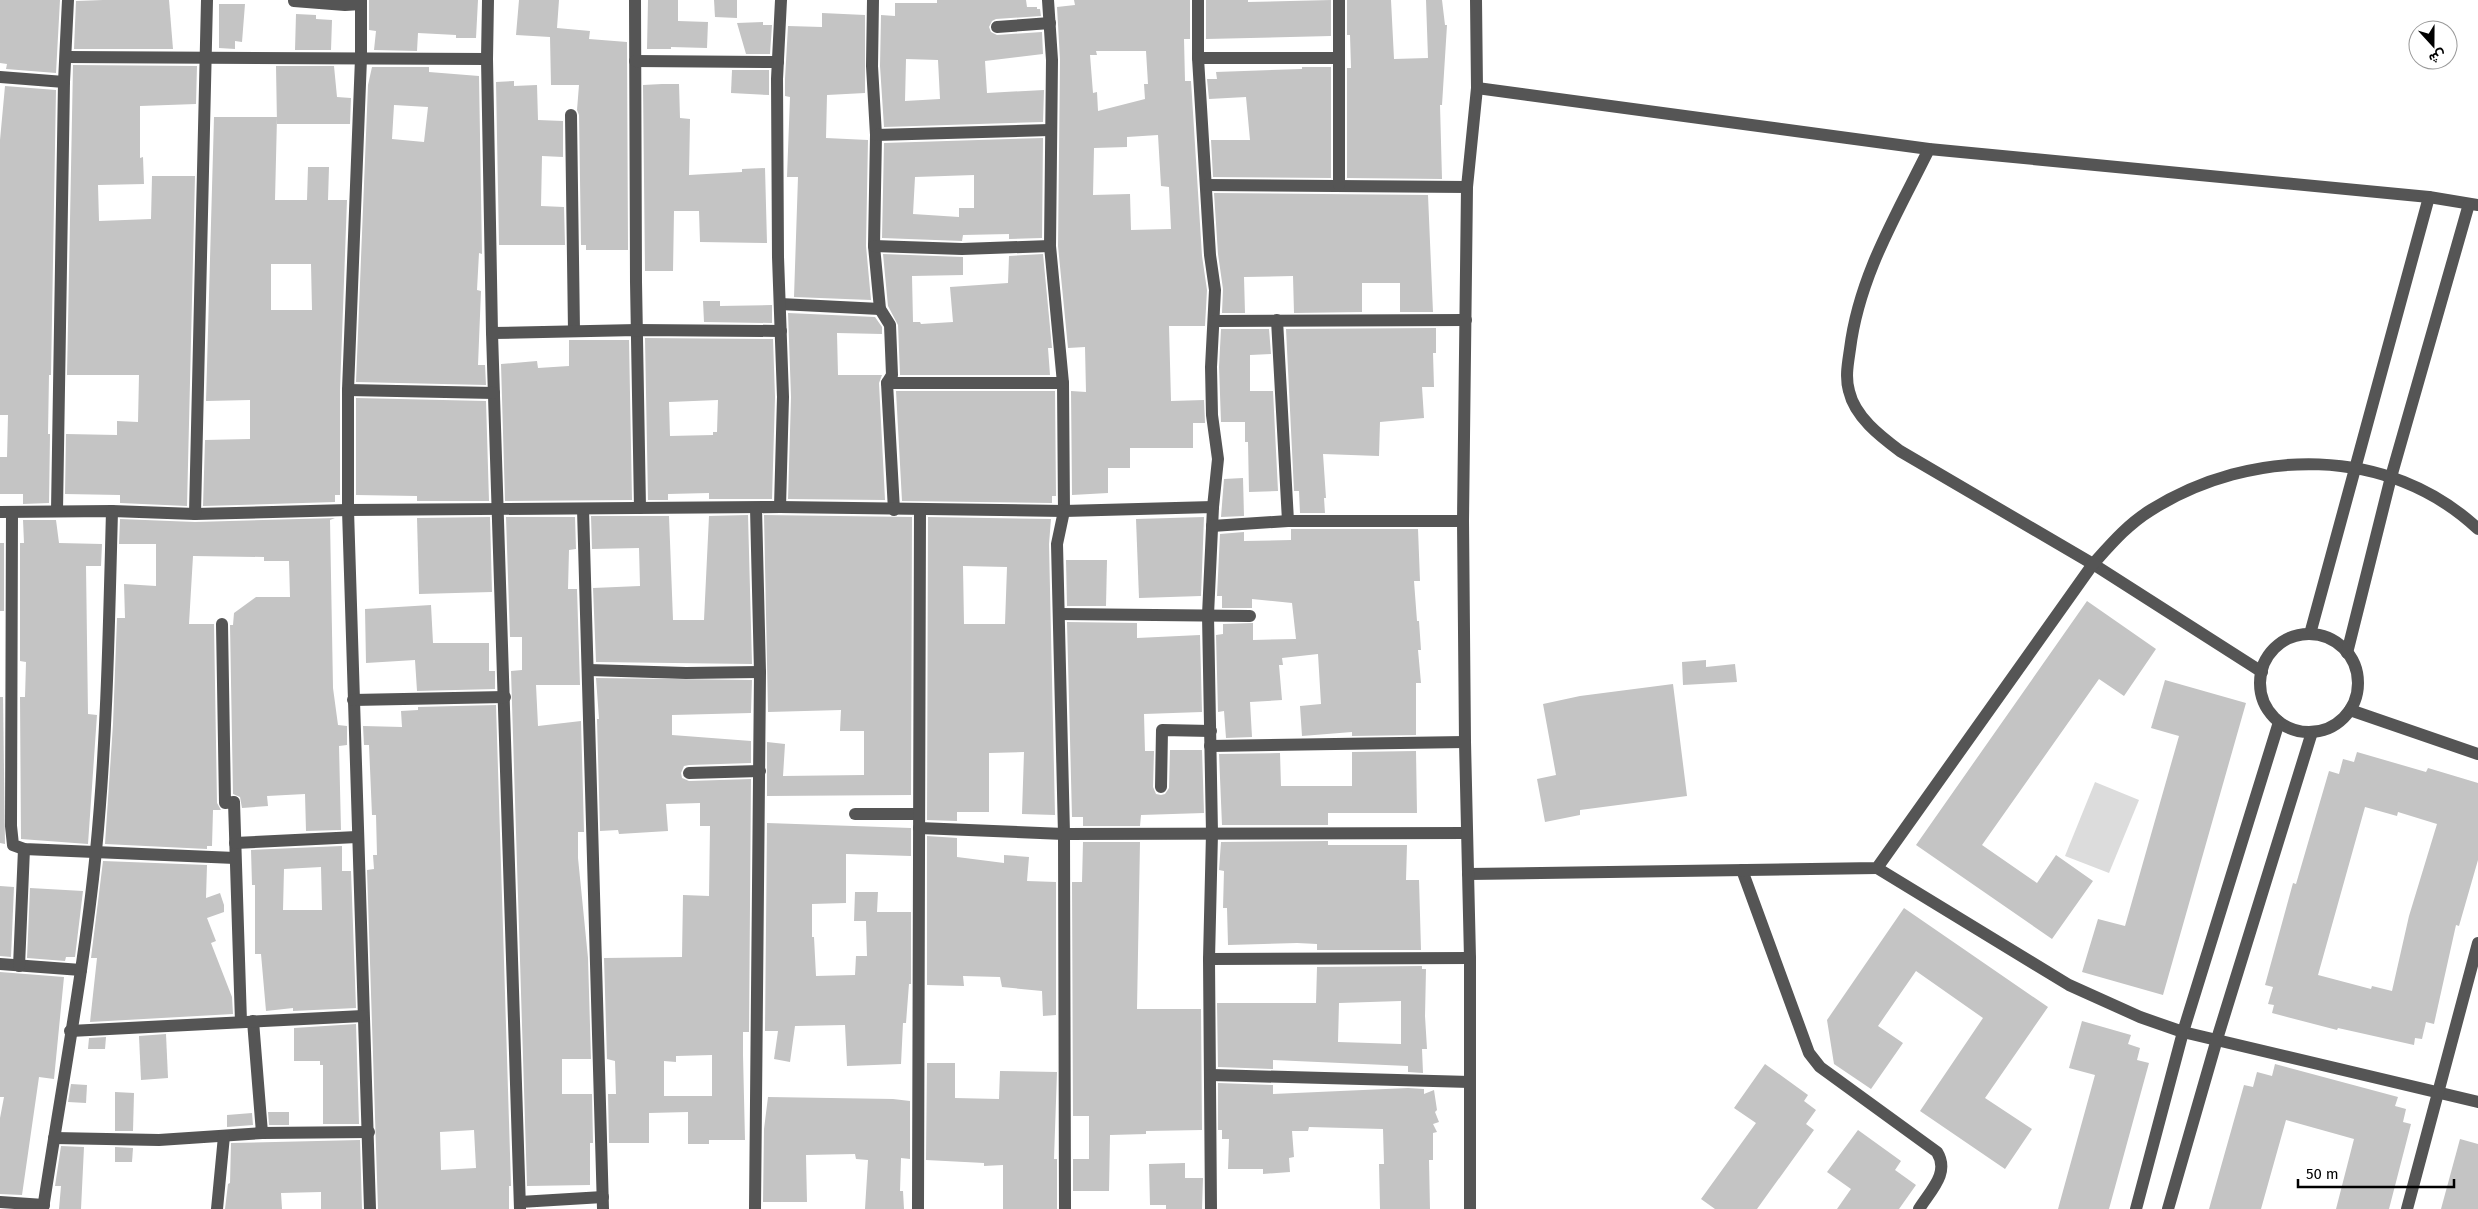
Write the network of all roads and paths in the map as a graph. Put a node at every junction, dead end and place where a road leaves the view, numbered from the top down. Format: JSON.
{"nodes":[{"id":1,"x":68,"y":0,"type":"edge"},
{"id":2,"x":207,"y":0,"type":"edge"},
{"id":3,"x":488,"y":0,"type":"edge"},
{"id":4,"x":635,"y":0,"type":"edge"},
{"id":5,"x":781,"y":0,"type":"edge"},
{"id":6,"x":873,"y":0,"type":"edge"},
{"id":7,"x":1048,"y":0,"type":"edge"},
{"id":8,"x":1198,"y":0,"type":"edge"},
{"id":9,"x":1339,"y":0,"type":"edge"},
{"id":10,"x":1476,"y":0,"type":"edge"},
{"id":11,"x":294,"y":1,"type":"edge"},
{"id":12,"x":361,"y":2,"type":"edge"},
{"id":13,"x":1050,"y":24,"type":"junction"},
{"id":14,"x":997,"y":27,"type":"dead end"},
{"id":15,"x":66,"y":57,"type":"junction"},
{"id":16,"x":206,"y":57,"type":"junction"},
{"id":17,"x":361,"y":58,"type":"junction"},
{"id":18,"x":1198,"y":58,"type":"junction"},
{"id":19,"x":1339,"y":58,"type":"junction"},
{"id":20,"x":487,"y":59,"type":"junction"},
{"id":21,"x":635,"y":61,"type":"junction"},
{"id":22,"x":778,"y":62,"type":"junction"},
{"id":23,"x":0,"y":77,"type":"edge"},
{"id":24,"x":64,"y":82,"type":"junction"},
{"id":25,"x":1477,"y":88,"type":"junction"},
{"id":26,"x":571,"y":115,"type":"dead end"},
{"id":27,"x":1050,"y":130,"type":"junction"},
{"id":28,"x":876,"y":135,"type":"junction"},
{"id":29,"x":1929,"y":148,"type":"junction"},
{"id":30,"x":1206,"y":185,"type":"junction"},
{"id":31,"x":1339,"y":185,"type":"junction"},
{"id":32,"x":1467,"y":187,"type":"junction"},
{"id":33,"x":2429,"y":197,"type":"junction"},
{"id":34,"x":2474,"y":204,"type":"edge"},
{"id":35,"x":874,"y":246,"type":"junction"},
{"id":36,"x":1050,"y":246,"type":"junction"},
{"id":37,"x":780,"y":304,"type":"junction"},
{"id":38,"x":880,"y":310,"type":"junction"},
{"id":39,"x":1277,"y":320,"type":"junction"},
{"id":40,"x":1466,"y":320,"type":"junction"},
{"id":41,"x":1214,"y":321,"type":"junction"},
{"id":42,"x":574,"y":330,"type":"junction"},
{"id":43,"x":637,"y":330,"type":"junction"},
{"id":44,"x":781,"y":332,"type":"junction"},
{"id":45,"x":492,"y":333,"type":"junction"},
{"id":46,"x":886,"y":383,"type":"junction"},
{"id":47,"x":1063,"y":383,"type":"junction"},
{"id":48,"x":348,"y":390,"type":"junction"},
{"id":49,"x":494,"y":393,"type":"junction"},
{"id":50,"x":2354,"y":469,"type":"junction"},
{"id":51,"x":2391,"y":477,"type":"junction"},
{"id":52,"x":780,"y":507,"type":"junction"},
{"id":53,"x":1213,"y":507,"type":"junction"},
{"id":54,"x":499,"y":508,"type":"junction"},
{"id":55,"x":640,"y":508,"type":"junction"},
{"id":56,"x":756,"y":508,"type":"junction"},
{"id":57,"x":583,"y":509,"type":"junction"},
{"id":58,"x":920,"y":509,"type":"junction"},
{"id":59,"x":348,"y":510,"type":"junction"},
{"id":60,"x":894,"y":510,"type":"junction"},
{"id":61,"x":1064,"y":510,"type":"junction"},
{"id":62,"x":57,"y":511,"type":"junction"},
{"id":63,"x":112,"y":511,"type":"junction"},
{"id":64,"x":6,"y":512,"type":"edge"},
{"id":65,"x":195,"y":514,"type":"junction"},
{"id":66,"x":1288,"y":521,"type":"junction"},
{"id":67,"x":1463,"y":521,"type":"junction"},
{"id":68,"x":1212,"y":526,"type":"junction"},
{"id":69,"x":2478,"y":530,"type":"edge"},
{"id":70,"x":2093,"y":564,"type":"junction"},
{"id":71,"x":1059,"y":614,"type":"junction"},
{"id":72,"x":1208,"y":615,"type":"junction"},
{"id":73,"x":1250,"y":616,"type":"dead end"},
{"id":74,"x":222,"y":624,"type":"dead end"},
{"id":75,"x":2310,"y":634,"type":"junction"},
{"id":76,"x":5,"y":648,"type":"edge"},
{"id":77,"x":2347,"y":653,"type":"junction"},
{"id":78,"x":589,"y":670,"type":"junction"},
{"id":79,"x":760,"y":672,"type":"junction"},
{"id":80,"x":2262,"y":672,"type":"junction"},
{"id":81,"x":505,"y":697,"type":"junction"},
{"id":82,"x":353,"y":700,"type":"junction"},
{"id":83,"x":2350,"y":710,"type":"junction"},
{"id":84,"x":2279,"y":722,"type":"junction"},
{"id":85,"x":1211,"y":731,"type":"junction"},
{"id":86,"x":2312,"y":732,"type":"junction"},
{"id":87,"x":1465,"y":742,"type":"junction"},
{"id":88,"x":1210,"y":746,"type":"junction"},
{"id":89,"x":2478,"y":754,"type":"edge"},
{"id":90,"x":760,"y":771,"type":"junction"},
{"id":91,"x":689,"y":773,"type":"dead end"},
{"id":92,"x":1161,"y":787,"type":"dead end"},
{"id":93,"x":855,"y":814,"type":"dead end"},
{"id":94,"x":919,"y":814,"type":"junction"},
{"id":95,"x":6,"y":825,"type":"edge"},
{"id":96,"x":919,"y":828,"type":"junction"},
{"id":97,"x":1467,"y":833,"type":"junction"},
{"id":98,"x":1064,"y":834,"type":"junction"},
{"id":99,"x":1212,"y":834,"type":"junction"},
{"id":100,"x":357,"y":837,"type":"junction"},
{"id":101,"x":235,"y":843,"type":"junction"},
{"id":102,"x":24,"y":849,"type":"junction"},
{"id":103,"x":96,"y":851,"type":"junction"},
{"id":104,"x":235,"y":858,"type":"junction"},
{"id":105,"x":1877,"y":868,"type":"junction"},
{"id":106,"x":1742,"y":870,"type":"junction"},
{"id":107,"x":1468,"y":874,"type":"junction"},
{"id":108,"x":2478,"y":943,"type":"edge"},
{"id":109,"x":1209,"y":958,"type":"junction"},
{"id":110,"x":1470,"y":958,"type":"junction"},
{"id":111,"x":0,"y":964,"type":"edge"},
{"id":112,"x":19,"y":966,"type":"junction"},
{"id":113,"x":81,"y":970,"type":"junction"},
{"id":114,"x":363,"y":1016,"type":"junction"},
{"id":115,"x":247,"y":1022,"type":"junction"},
{"id":116,"x":70,"y":1031,"type":"junction"},
{"id":117,"x":2183,"y":1032,"type":"junction"},
{"id":118,"x":2217,"y":1039,"type":"junction"},
{"id":119,"x":1211,"y":1075,"type":"junction"},
{"id":120,"x":1470,"y":1082,"type":"junction"},
{"id":121,"x":2437,"y":1091,"type":"junction"},
{"id":122,"x":2478,"y":1102,"type":"edge"},
{"id":123,"x":369,"y":1132,"type":"junction"},
{"id":124,"x":262,"y":1134,"type":"junction"},
{"id":125,"x":224,"y":1136,"type":"junction"},
{"id":126,"x":54,"y":1138,"type":"junction"},
{"id":127,"x":0,"y":1202,"type":"edge"},
{"id":128,"x":603,"y":1203,"type":"edge"},
{"id":129,"x":520,"y":1206,"type":"edge"},
{"id":130,"x":44,"y":1207,"type":"edge"},
{"id":131,"x":217,"y":1209,"type":"edge"},
{"id":132,"x":370,"y":1209,"type":"edge"},
{"id":133,"x":755,"y":1209,"type":"edge"},
{"id":134,"x":918,"y":1209,"type":"edge"},
{"id":135,"x":1064,"y":1209,"type":"edge"},
{"id":136,"x":1211,"y":1209,"type":"edge"},
{"id":137,"x":1470,"y":1209,"type":"edge"},
{"id":138,"x":1919,"y":1209,"type":"edge"},
{"id":139,"x":2136,"y":1209,"type":"edge"},
{"id":140,"x":2168,"y":1209,"type":"edge"},
{"id":141,"x":2407,"y":1209,"type":"edge"}],
"edges":[{"from":1,"to":15,"type":"street"},
{"from":2,"to":16,"type":"street"},
{"from":3,"to":20,"type":"street"},
{"from":4,"to":21,"type":"street"},
{"from":5,"to":22,"type":"street"},
{"from":6,"to":28,"type":"street"},
{"from":7,"to":13,"type":"street"},
{"from":8,"to":18,"type":"street"},
{"from":9,"to":19,"type":"street"},
{"from":10,"to":25,"type":"street"},
{"from":11,"to":12,"type":"street"},
{"from":12,"to":17,"type":"street"},
{"from":13,"to":14,"type":"street"},
{"from":13,"to":27,"type":"street"},
{"from":15,"to":16,"type":"street"},
{"from":15,"to":24,"type":"street"},
{"from":16,"to":17,"type":"street"},
{"from":16,"to":65,"type":"street"},
{"from":17,"to":20,"type":"street"},
{"from":17,"to":48,"type":"street"},
{"from":18,"to":19,"type":"street"},
{"from":18,"to":30,"type":"street"},
{"from":19,"to":31,"type":"street"},
{"from":20,"to":45,"type":"street"},
{"from":21,"to":22,"type":"street"},
{"from":21,"to":43,"type":"street"},
{"from":22,"to":37,"type":"street"},
{"from":23,"to":24,"type":"street"},
{"from":24,"to":62,"type":"street"},
{"from":25,"to":29,"type":"street"},
{"from":25,"to":32,"type":"street"},
{"from":26,"to":42,"type":"street"},
{"from":27,"to":28,"type":"street"},
{"from":27,"to":36,"type":"street"},
{"from":28,"to":35,"type":"street"},
{"from":29,"to":33,"type":"street"},
{"from":29,"to":70,"type":"street"},
{"from":30,"to":31,"type":"street"},
{"from":30,"to":41,"type":"street"},
{"from":31,"to":32,"type":"street"},
{"from":32,"to":40,"type":"street"},
{"from":33,"to":34,"type":"street"},
{"from":33,"to":50,"type":"street"},
{"from":34,"to":51,"type":"street"},
{"from":35,"to":36,"type":"street"},
{"from":35,"to":38,"type":"street"},
{"from":36,"to":47,"type":"street"},
{"from":37,"to":38,"type":"street"},
{"from":37,"to":44,"type":"street"},
{"from":38,"to":46,"type":"street"},
{"from":39,"to":40,"type":"street"},
{"from":39,"to":41,"type":"street"},
{"from":39,"to":66,"type":"street"},
{"from":40,"to":67,"type":"street"},
{"from":41,"to":53,"type":"street"},
{"from":42,"to":43,"type":"street"},
{"from":42,"to":45,"type":"street"},
{"from":43,"to":44,"type":"street"},
{"from":43,"to":55,"type":"street"},
{"from":44,"to":52,"type":"street"},
{"from":45,"to":49,"type":"street"},
{"from":46,"to":47,"type":"street"},
{"from":46,"to":60,"type":"street"},
{"from":47,"to":61,"type":"street"},
{"from":48,"to":49,"type":"street"},
{"from":48,"to":59,"type":"street"},
{"from":49,"to":54,"type":"street"},
{"from":50,"to":51,"type":"street"},
{"from":50,"to":70,"type":"street"},
{"from":50,"to":75,"type":"street"},
{"from":51,"to":69,"type":"street"},
{"from":51,"to":77,"type":"street"},
{"from":52,"to":56,"type":"street"},
{"from":52,"to":60,"type":"street"},
{"from":53,"to":61,"type":"street"},
{"from":53,"to":68,"type":"street"},
{"from":54,"to":57,"type":"street"},
{"from":54,"to":59,"type":"street"},
{"from":54,"to":81,"type":"street"},
{"from":55,"to":56,"type":"street"},
{"from":55,"to":57,"type":"street"},
{"from":56,"to":79,"type":"street"},
{"from":57,"to":78,"type":"street"},
{"from":58,"to":60,"type":"street"},
{"from":58,"to":61,"type":"street"},
{"from":58,"to":94,"type":"street"},
{"from":59,"to":65,"type":"street"},
{"from":59,"to":82,"type":"street"},
{"from":61,"to":71,"type":"street"},
{"from":62,"to":63,"type":"street"},
{"from":62,"to":64,"type":"street"},
{"from":63,"to":65,"type":"street"},
{"from":63,"to":103,"type":"street"},
{"from":64,"to":76,"type":"street"},
{"from":66,"to":67,"type":"street"},
{"from":66,"to":68,"type":"street"},
{"from":67,"to":87,"type":"street"},
{"from":68,"to":72,"type":"street"},
{"from":70,"to":80,"type":"street"},
{"from":70,"to":105,"type":"street"},
{"from":71,"to":72,"type":"street"},
{"from":71,"to":98,"type":"street"},
{"from":72,"to":73,"type":"street"},
{"from":72,"to":85,"type":"street"},
{"from":74,"to":101,"type":"street"},
{"from":75,"to":77,"type":"street"},
{"from":75,"to":80,"type":"street"},
{"from":76,"to":95,"type":"street"},
{"from":77,"to":83,"type":"street"},
{"from":78,"to":79,"type":"street"},
{"from":78,"to":128,"type":"street"},
{"from":79,"to":90,"type":"street"},
{"from":80,"to":84,"type":"street"},
{"from":81,"to":82,"type":"street"},
{"from":81,"to":129,"type":"street"},
{"from":82,"to":100,"type":"street"},
{"from":83,"to":86,"type":"street"},
{"from":83,"to":89,"type":"street"},
{"from":84,"to":86,"type":"street"},
{"from":84,"to":117,"type":"street"},
{"from":85,"to":88,"type":"street"},
{"from":85,"to":92,"type":"street"},
{"from":86,"to":118,"type":"street"},
{"from":87,"to":88,"type":"street"},
{"from":87,"to":97,"type":"street"},
{"from":88,"to":99,"type":"street"},
{"from":90,"to":91,"type":"street"},
{"from":90,"to":133,"type":"street"},
{"from":93,"to":94,"type":"street"},
{"from":94,"to":96,"type":"street"},
{"from":95,"to":102,"type":"street"},
{"from":96,"to":98,"type":"street"},
{"from":96,"to":134,"type":"street"},
{"from":97,"to":99,"type":"street"},
{"from":97,"to":107,"type":"street"},
{"from":98,"to":99,"type":"street"},
{"from":98,"to":135,"type":"street"},
{"from":99,"to":109,"type":"street"},
{"from":100,"to":101,"type":"street"},
{"from":100,"to":114,"type":"street"},
{"from":101,"to":104,"type":"street"},
{"from":102,"to":103,"type":"street"},
{"from":102,"to":112,"type":"street"},
{"from":103,"to":104,"type":"street"},
{"from":103,"to":113,"type":"street"},
{"from":104,"to":115,"type":"street"},
{"from":105,"to":106,"type":"street"},
{"from":105,"to":117,"type":"street"},
{"from":106,"to":107,"type":"street"},
{"from":106,"to":138,"type":"street"},
{"from":107,"to":110,"type":"street"},
{"from":108,"to":121,"type":"street"},
{"from":109,"to":110,"type":"street"},
{"from":109,"to":119,"type":"street"},
{"from":110,"to":120,"type":"street"},
{"from":111,"to":112,"type":"street"},
{"from":112,"to":113,"type":"street"},
{"from":113,"to":116,"type":"street"},
{"from":114,"to":115,"type":"street"},
{"from":114,"to":123,"type":"street"},
{"from":115,"to":116,"type":"street"},
{"from":115,"to":124,"type":"street"},
{"from":116,"to":126,"type":"street"},
{"from":117,"to":118,"type":"street"},
{"from":117,"to":139,"type":"street"},
{"from":118,"to":121,"type":"street"},
{"from":118,"to":140,"type":"street"},
{"from":119,"to":120,"type":"street"},
{"from":119,"to":136,"type":"street"},
{"from":120,"to":137,"type":"street"},
{"from":121,"to":122,"type":"street"},
{"from":121,"to":141,"type":"street"},
{"from":123,"to":124,"type":"street"},
{"from":123,"to":132,"type":"street"},
{"from":124,"to":125,"type":"street"},
{"from":125,"to":126,"type":"street"},
{"from":125,"to":131,"type":"street"},
{"from":126,"to":130,"type":"street"},
{"from":127,"to":130,"type":"street"},
{"from":128,"to":129,"type":"street"}]}
